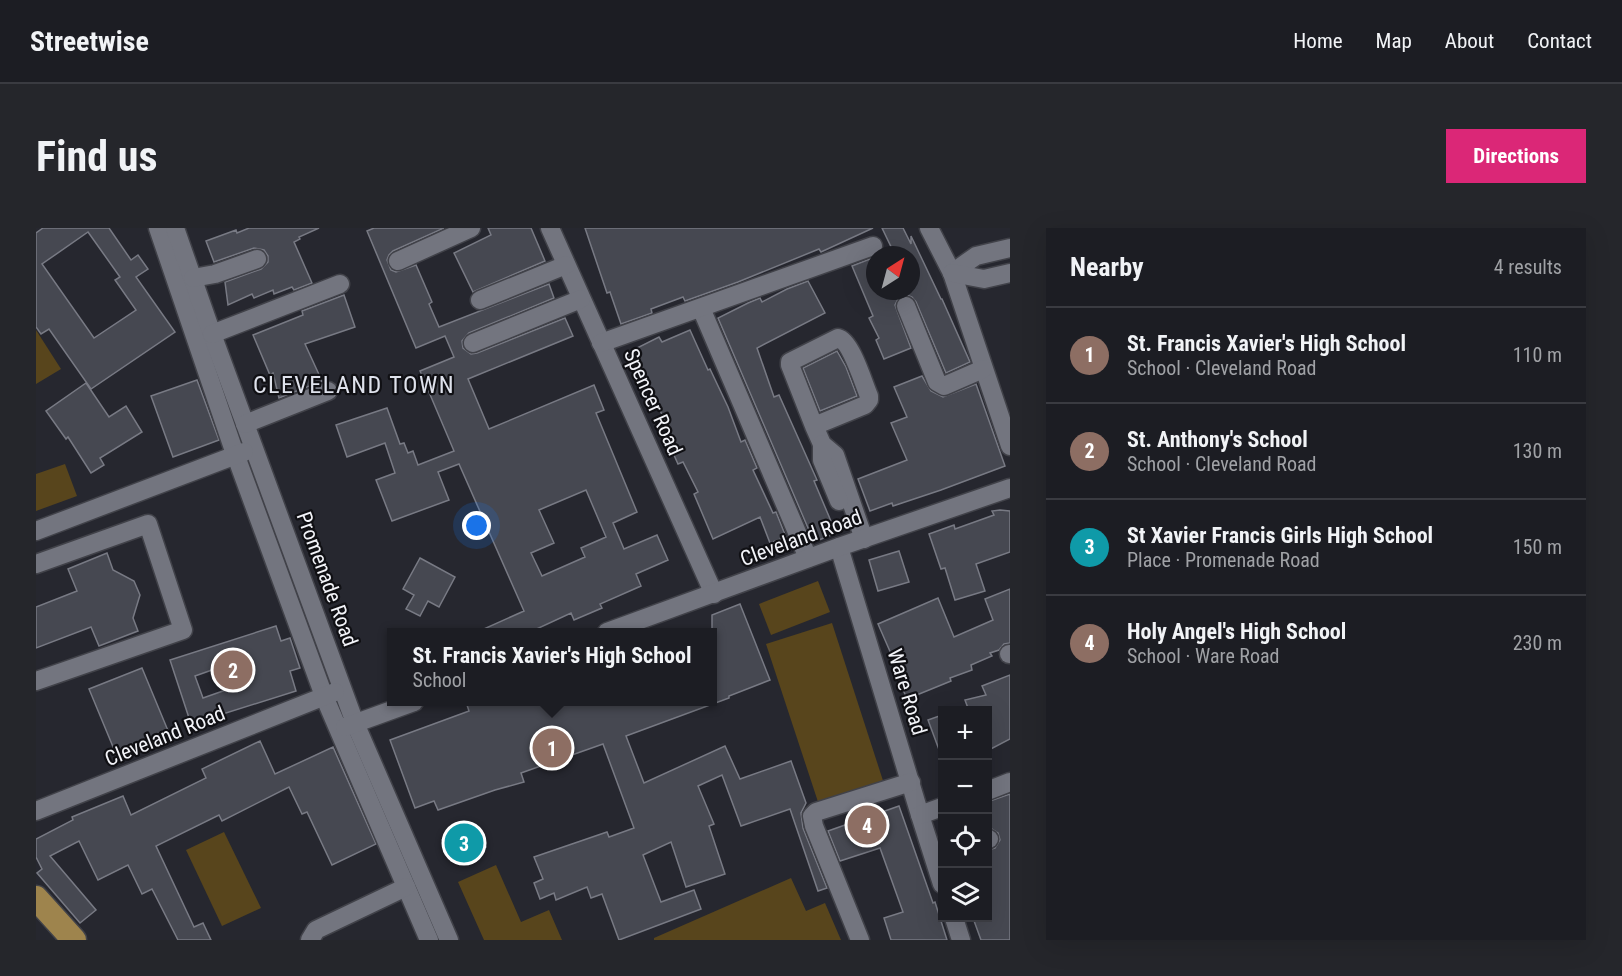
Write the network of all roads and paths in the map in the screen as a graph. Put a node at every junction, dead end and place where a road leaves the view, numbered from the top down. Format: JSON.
{"nodes":[{"id":1,"x":158,"y":228,"type":"edge"},
{"id":2,"x":175,"y":228,"type":"edge"},
{"id":3,"x":471,"y":228,"type":"edge"},
{"id":4,"x":929,"y":228,"type":"edge"},
{"id":5,"x":552,"y":229,"type":"edge"},
{"id":6,"x":1010,"y":248,"type":"edge"},
{"id":7,"x":866,"y":249,"type":"edge"},
{"id":8,"x":257,"y":259,"type":"dead end"},
{"id":9,"x":398,"y":261,"type":"dead end"},
{"id":10,"x":566,"y":265,"type":"junction"},
{"id":11,"x":952,"y":273,"type":"junction"},
{"id":12,"x":1010,"y":273,"type":"edge"},
{"id":13,"x":192,"y":278,"type":"junction"},
{"id":14,"x":340,"y":284,"type":"dead end"},
{"id":15,"x":581,"y":299,"type":"junction"},
{"id":16,"x":480,"y":300,"type":"dead end"},
{"id":17,"x":906,"y":306,"type":"dead end"},
{"id":18,"x":701,"y":308,"type":"junction"},
{"id":19,"x":197,"y":317,"type":"junction"},
{"id":20,"x":212,"y":334,"type":"junction"},
{"id":21,"x":473,"y":343,"type":"dead end"},
{"id":22,"x":601,"y":343,"type":"junction"},
{"id":23,"x":983,"y":369,"type":"junction"},
{"id":24,"x":328,"y":391,"type":"dead end"},
{"id":25,"x":1006,"y":422,"type":"edge"},
{"id":26,"x":814,"y":426,"type":"junction"},
{"id":27,"x":250,"y":438,"type":"junction"},
{"id":28,"x":1010,"y":446,"type":"edge"},
{"id":29,"x":234,"y":452,"type":"junction"},
{"id":30,"x":1010,"y":488,"type":"edge"},
{"id":31,"x":36,"y":531,"type":"edge"},
{"id":32,"x":853,"y":542,"type":"junction"},
{"id":33,"x":808,"y":558,"type":"junction"},
{"id":34,"x":36,"y":564,"type":"edge"},
{"id":35,"x":714,"y":594,"type":"junction"},
{"id":36,"x":621,"y":628,"type":"edge"},
{"id":37,"x":36,"y":681,"type":"edge"},
{"id":38,"x":344,"y":688,"type":"junction"},
{"id":39,"x":324,"y":696,"type":"junction"},
{"id":40,"x":403,"y":706,"type":"edge"},
{"id":41,"x":355,"y":723,"type":"junction"},
{"id":42,"x":338,"y":729,"type":"junction"},
{"id":43,"x":910,"y":782,"type":"junction"},
{"id":44,"x":1010,"y":782,"type":"edge"},
{"id":45,"x":992,"y":789,"type":"edge"},
{"id":46,"x":938,"y":808,"type":"edge"},
{"id":47,"x":36,"y":811,"type":"edge"},
{"id":48,"x":920,"y":815,"type":"junction"},
{"id":49,"x":938,"y":860,"type":"edge"},
{"id":50,"x":406,"y":887,"type":"junction"},
{"id":51,"x":36,"y":898,"type":"edge"},
{"id":52,"x":36,"y":916,"type":"edge"},
{"id":53,"x":955,"y":922,"type":"edge"},
{"id":54,"x":56,"y":940,"type":"edge"},
{"id":55,"x":74,"y":940,"type":"edge"},
{"id":56,"x":310,"y":940,"type":"edge"},
{"id":57,"x":429,"y":940,"type":"edge"},
{"id":58,"x":449,"y":940,"type":"edge"},
{"id":59,"x":860,"y":940,"type":"edge"},
{"id":60,"x":961,"y":940,"type":"edge"}],
"edges":[{"from":1,"to":19,"type":"street","name":"Promenade Road"},
{"from":2,"to":13,"type":"street","name":"Promenade Road"},
{"from":3,"to":9,"type":"street"},
{"from":4,"to":11,"type":"street"},
{"from":5,"to":10,"type":"street","name":"Spencer Road"},
{"from":6,"to":11,"type":"street"},
{"from":7,"to":18,"type":"street"},
{"from":8,"to":13,"type":"street"},
{"from":10,"to":15,"type":"street","name":"Spencer Road"},
{"from":10,"to":16,"type":"street"},
{"from":11,"to":12,"type":"street"},
{"from":11,"to":23,"type":"street"},
{"from":13,"to":19,"type":"street","name":"Promenade Road"},
{"from":14,"to":20,"type":"street"},
{"from":15,"to":21,"type":"street"},
{"from":15,"to":22,"type":"street","name":"Spencer Road"},
{"from":17,"to":23,"type":"street"},
{"from":18,"to":22,"type":"street"},
{"from":18,"to":33,"type":"street"},
{"from":19,"to":20,"type":"street","name":"Promenade Road"},
{"from":19,"to":29,"type":"street","name":"Promenade Road"},
{"from":20,"to":27,"type":"street","name":"Promenade Road"},
{"from":22,"to":35,"type":"street","name":"Spencer Road"},
{"from":23,"to":25,"type":"street"},
{"from":24,"to":27,"type":"street"},
{"from":25,"to":28,"type":"street"},
{"from":26,"to":26,"type":"street","name":"Ware Road"},
{"from":26,"to":32,"type":"street","name":"Ware Road"},
{"from":27,"to":29,"type":"street"},
{"from":27,"to":38,"type":"street","name":"Promenade Road"},
{"from":29,"to":31,"type":"street"},
{"from":29,"to":39,"type":"street","name":"Promenade Road"},
{"from":30,"to":32,"type":"street","name":"Cleveland Road"},
{"from":32,"to":33,"type":"street","name":"Cleveland Road"},
{"from":32,"to":43,"type":"street","name":"Ware Road"},
{"from":33,"to":35,"type":"street","name":"Cleveland Road"},
{"from":34,"to":37,"type":"street"},
{"from":35,"to":36,"type":"street","name":"Cleveland Road"},
{"from":38,"to":39,"type":"street","name":"Cleveland Road"},
{"from":38,"to":41,"type":"street","name":"Promenade Road"},
{"from":39,"to":42,"type":"street","name":"Promenade Road"},
{"from":39,"to":47,"type":"street","name":"Cleveland Road"},
{"from":40,"to":41,"type":"street"},
{"from":41,"to":42,"type":"street"},
{"from":41,"to":58,"type":"street","name":"Promenade Road"},
{"from":42,"to":50,"type":"street","name":"Promenade Road"},
{"from":43,"to":48,"type":"street","name":"Ware Road"},
{"from":43,"to":59,"type":"street"},
{"from":44,"to":45,"type":"street"},
{"from":46,"to":48,"type":"street"},
{"from":48,"to":49,"type":"street","name":"Ware Road"},
{"from":50,"to":56,"type":"street"},
{"from":50,"to":57,"type":"street","name":"Promenade Road"},
{"from":51,"to":55,"type":"main road"},
{"from":52,"to":54,"type":"main road"},
{"from":53,"to":60,"type":"street"}]}
